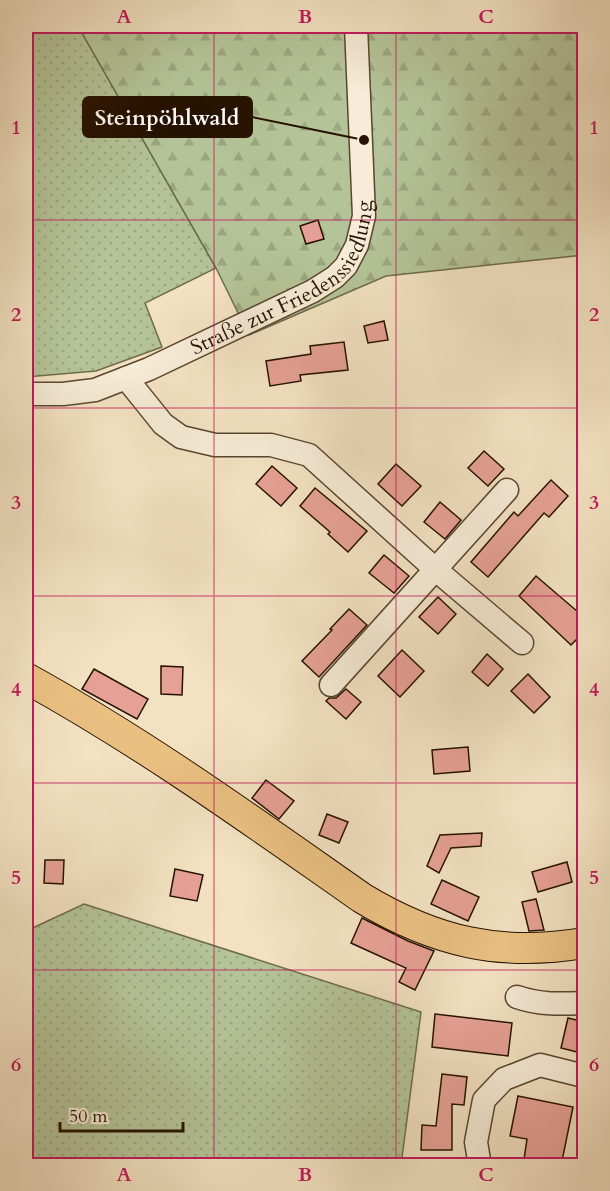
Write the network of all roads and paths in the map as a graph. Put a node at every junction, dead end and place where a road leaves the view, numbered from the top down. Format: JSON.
{"nodes":[{"id":1,"x":356,"y":26,"type":"edge"},
{"id":2,"x":126,"y":378,"type":"junction"},
{"id":3,"x":26,"y":394,"type":"edge"},
{"id":4,"x":507,"y":490,"type":"dead end"},
{"id":5,"x":435,"y":568,"type":"junction"},
{"id":6,"x":522,"y":643,"type":"dead end"},
{"id":7,"x":26,"y":678,"type":"edge"},
{"id":8,"x":331,"y":685,"type":"dead end"},
{"id":9,"x":585,"y":943,"type":"edge"},
{"id":10,"x":517,"y":997,"type":"dead end"},
{"id":11,"x":585,"y":1003,"type":"edge"},
{"id":12,"x":585,"y":1076,"type":"edge"},
{"id":13,"x":480,"y":1166,"type":"edge"}],
"edges":[{"from":1,"to":2,"type":"street","name":"Straße zur Friedenssiedlung"},
{"from":2,"to":3,"type":"street","name":"Straße zur Friedenssiedlung"},
{"from":2,"to":5,"type":"street"},
{"from":4,"to":5,"type":"street"},
{"from":5,"to":6,"type":"street"},
{"from":5,"to":8,"type":"street"},
{"from":7,"to":9,"type":"main road"},
{"from":10,"to":11,"type":"street"},
{"from":12,"to":13,"type":"street"}]}
